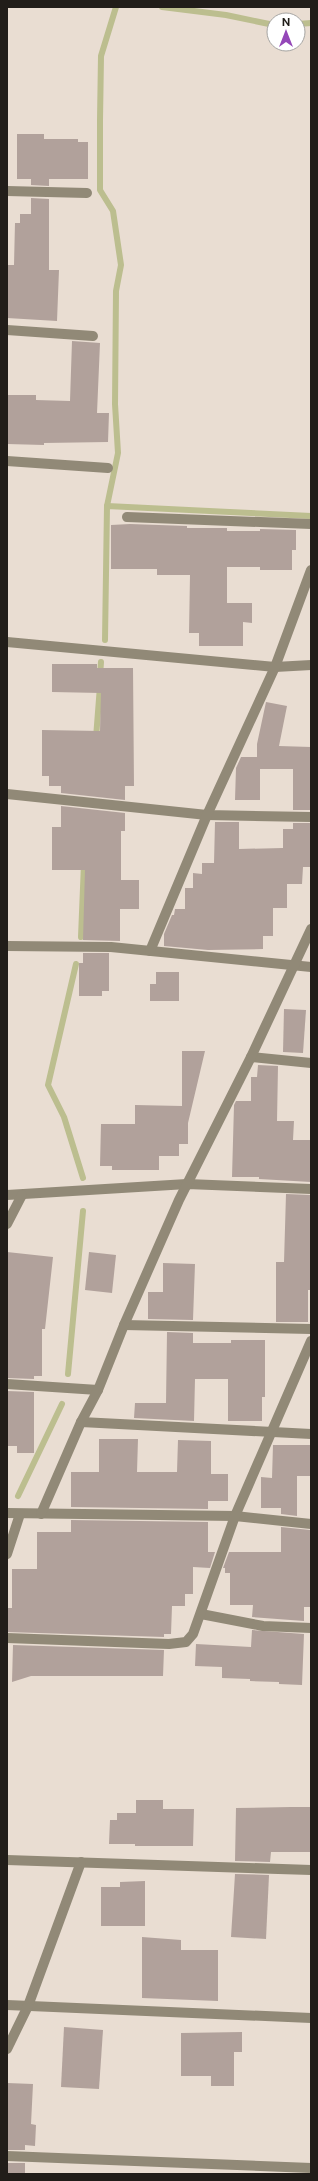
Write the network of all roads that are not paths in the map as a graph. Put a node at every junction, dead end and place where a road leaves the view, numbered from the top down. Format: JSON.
{"nodes":[{"id":1,"x":7,"y":191,"type":"edge"},
{"id":2,"x":87,"y":193,"type":"dead end"},
{"id":3,"x":7,"y":330,"type":"edge"},
{"id":4,"x":93,"y":336,"type":"dead end"},
{"id":5,"x":7,"y":461,"type":"edge"},
{"id":6,"x":108,"y":468,"type":"dead end"},
{"id":7,"x":127,"y":517,"type":"dead end"},
{"id":8,"x":311,"y":524,"type":"edge"},
{"id":9,"x":311,"y":570,"type":"edge"},
{"id":10,"x":7,"y":642,"type":"edge"},
{"id":11,"x":311,"y":665,"type":"edge"},
{"id":12,"x":275,"y":667,"type":"junction"},
{"id":13,"x":7,"y":794,"type":"edge"},
{"id":14,"x":207,"y":815,"type":"junction"},
{"id":15,"x":311,"y":817,"type":"edge"},
{"id":16,"x":311,"y":929,"type":"edge"},
{"id":17,"x":7,"y":946,"type":"edge"},
{"id":18,"x":150,"y":951,"type":"junction"},
{"id":19,"x":294,"y":966,"type":"junction"},
{"id":20,"x":311,"y":967,"type":"edge"},
{"id":21,"x":251,"y":1057,"type":"junction"},
{"id":22,"x":311,"y":1064,"type":"edge"},
{"id":23,"x":187,"y":1184,"type":"junction"},
{"id":24,"x":311,"y":1189,"type":"edge"},
{"id":25,"x":7,"y":1195,"type":"edge"},
{"id":26,"x":22,"y":1195,"type":"junction"},
{"id":27,"x":7,"y":1224,"type":"edge"},
{"id":28,"x":124,"y":1325,"type":"junction"},
{"id":29,"x":311,"y":1329,"type":"edge"},
{"id":30,"x":311,"y":1341,"type":"edge"},
{"id":31,"x":7,"y":1384,"type":"edge"},
{"id":32,"x":98,"y":1390,"type":"junction"},
{"id":33,"x":81,"y":1422,"type":"junction"},
{"id":34,"x":270,"y":1431,"type":"junction"},
{"id":35,"x":311,"y":1434,"type":"edge"},
{"id":36,"x":7,"y":1513,"type":"edge"},
{"id":37,"x":20,"y":1514,"type":"junction"},
{"id":38,"x":41,"y":1514,"type":"junction"},
{"id":39,"x":235,"y":1516,"type":"junction"},
{"id":40,"x":311,"y":1524,"type":"edge"},
{"id":41,"x":7,"y":1554,"type":"edge"},
{"id":42,"x":201,"y":1614,"type":"junction"},
{"id":43,"x":311,"y":1628,"type":"edge"},
{"id":44,"x":7,"y":1638,"type":"edge"},
{"id":45,"x":7,"y":1860,"type":"edge"},
{"id":46,"x":81,"y":1862,"type":"junction"},
{"id":47,"x":311,"y":1870,"type":"edge"},
{"id":48,"x":7,"y":2005,"type":"edge"},
{"id":49,"x":28,"y":2006,"type":"junction"},
{"id":50,"x":311,"y":2018,"type":"edge"},
{"id":51,"x":7,"y":2049,"type":"edge"},
{"id":52,"x":7,"y":2156,"type":"edge"},
{"id":53,"x":311,"y":2168,"type":"edge"}],
"edges":[{"from":1,"to":2,"type":"street"},
{"from":3,"to":4,"type":"street"},
{"from":5,"to":6,"type":"street"},
{"from":7,"to":8,"type":"street"},
{"from":9,"to":12,"type":"street"},
{"from":10,"to":12,"type":"street"},
{"from":11,"to":12,"type":"street"},
{"from":12,"to":14,"type":"street"},
{"from":13,"to":14,"type":"street"},
{"from":14,"to":15,"type":"street"},
{"from":14,"to":18,"type":"street"},
{"from":16,"to":19,"type":"street"},
{"from":17,"to":18,"type":"street"},
{"from":18,"to":19,"type":"street"},
{"from":19,"to":20,"type":"street"},
{"from":19,"to":21,"type":"street"},
{"from":21,"to":22,"type":"street"},
{"from":21,"to":23,"type":"street"},
{"from":23,"to":24,"type":"street"},
{"from":23,"to":26,"type":"street"},
{"from":23,"to":28,"type":"street"},
{"from":25,"to":26,"type":"street"},
{"from":26,"to":27,"type":"street"},
{"from":28,"to":29,"type":"street"},
{"from":28,"to":32,"type":"street"},
{"from":30,"to":34,"type":"street"},
{"from":31,"to":32,"type":"street"},
{"from":32,"to":33,"type":"street"},
{"from":33,"to":34,"type":"street"},
{"from":33,"to":38,"type":"street"},
{"from":34,"to":35,"type":"street"},
{"from":34,"to":39,"type":"street"},
{"from":36,"to":37,"type":"street"},
{"from":37,"to":38,"type":"street"},
{"from":37,"to":41,"type":"street"},
{"from":38,"to":39,"type":"street"},
{"from":39,"to":40,"type":"street"},
{"from":39,"to":42,"type":"street"},
{"from":42,"to":43,"type":"street"},
{"from":42,"to":44,"type":"street"},
{"from":45,"to":46,"type":"street"},
{"from":46,"to":47,"type":"street"},
{"from":46,"to":49,"type":"street"},
{"from":48,"to":49,"type":"street"},
{"from":49,"to":50,"type":"street"},
{"from":49,"to":51,"type":"street"},
{"from":52,"to":53,"type":"street"}]}
